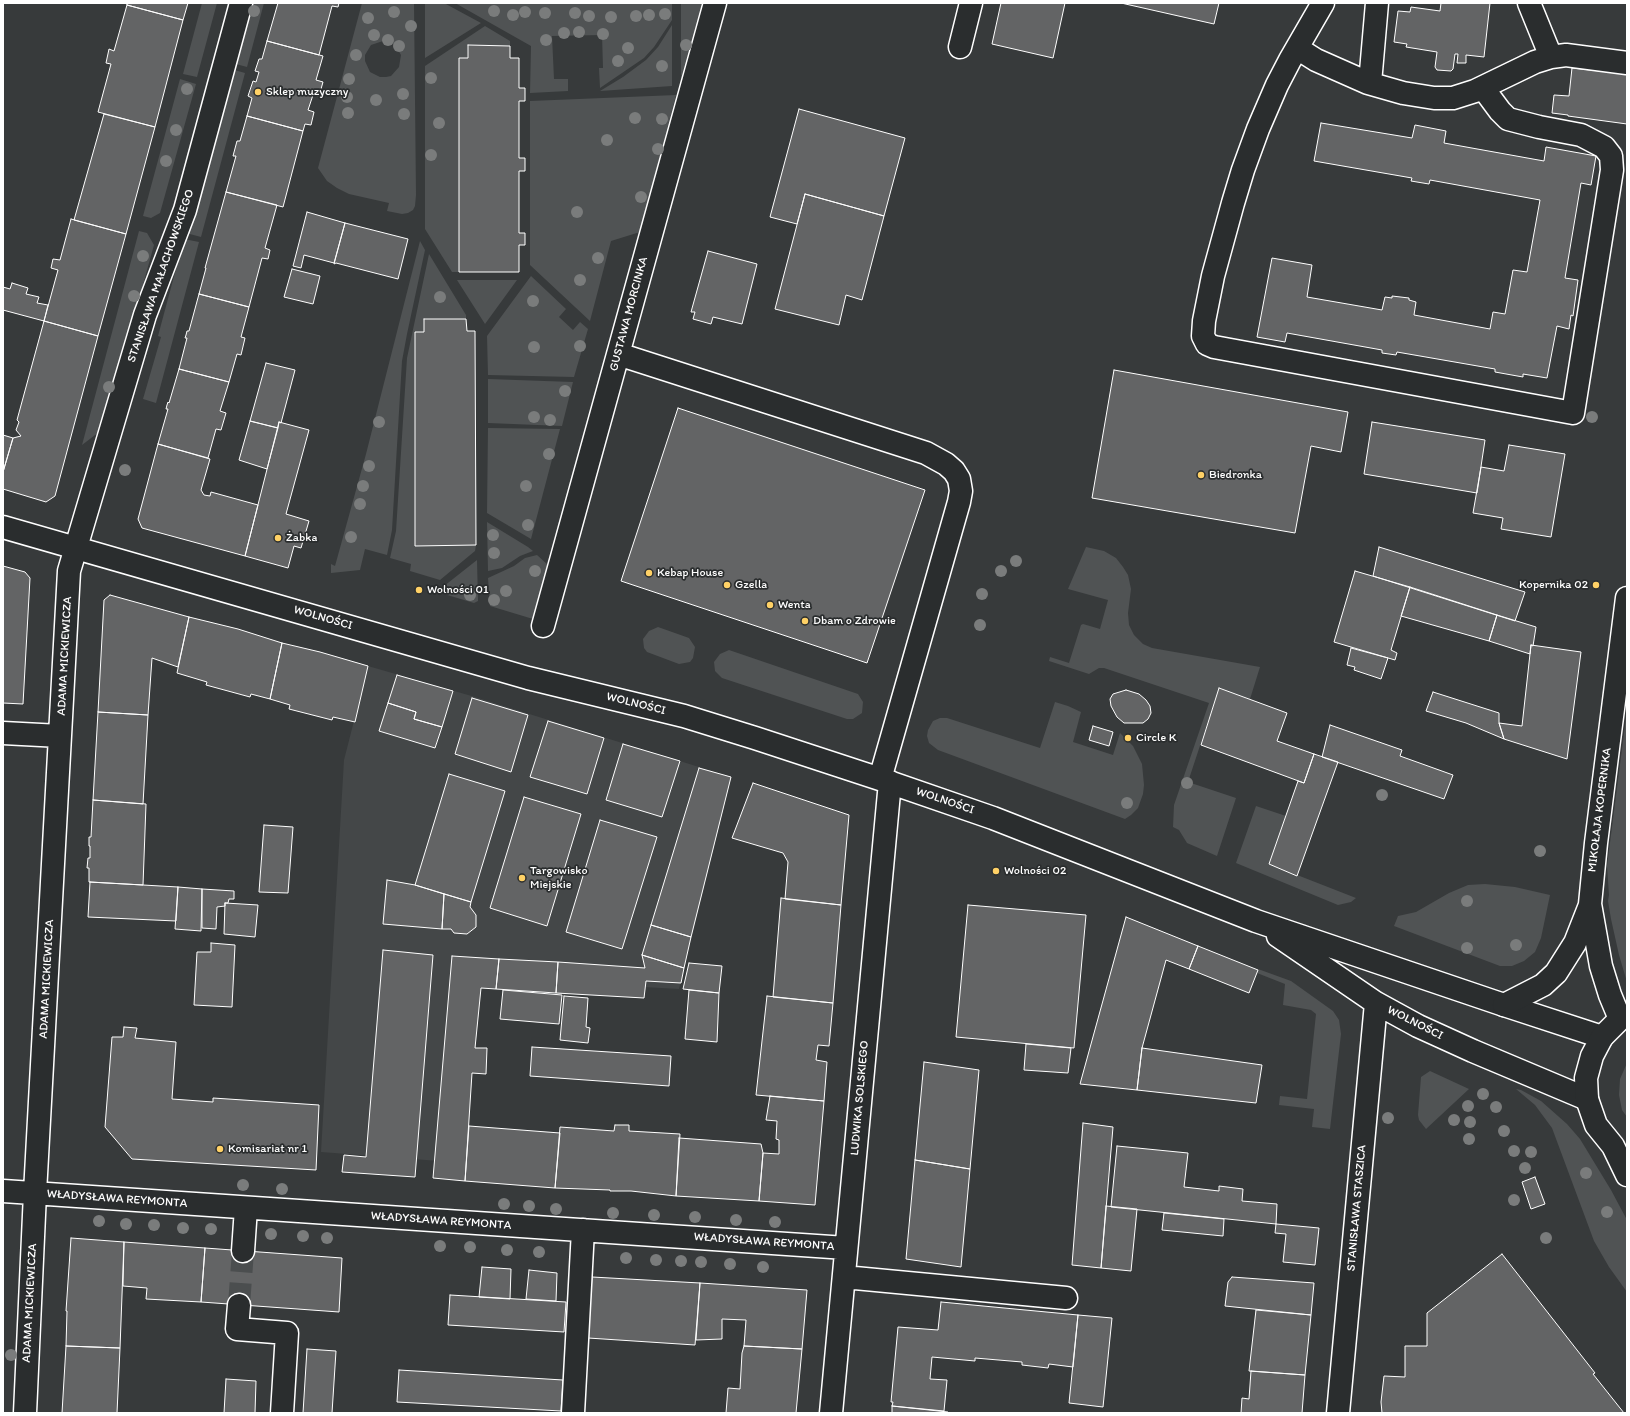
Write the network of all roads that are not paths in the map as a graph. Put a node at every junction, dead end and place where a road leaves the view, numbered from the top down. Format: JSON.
{"nodes":[{"id":1,"x":241,"y":3,"type":"edge"},
{"id":2,"x":715,"y":3,"type":"edge"},
{"id":3,"x":971,"y":3,"type":"edge"},
{"id":4,"x":1323,"y":3,"type":"edge"},
{"id":5,"x":1376,"y":3,"type":"edge"},
{"id":6,"x":1529,"y":3,"type":"edge"},
{"id":7,"x":960,"y":47,"type":"dead end"},
{"id":8,"x":1297,"y":48,"type":"junction"},
{"id":9,"x":1551,"y":57,"type":"junction"},
{"id":10,"x":1627,"y":63,"type":"edge"},
{"id":11,"x":1370,"y":83,"type":"junction"},
{"id":12,"x":1483,"y":88,"type":"junction"},
{"id":13,"x":618,"y":354,"type":"junction"},
{"id":14,"x":3,"y":527,"type":"edge"},
{"id":15,"x":76,"y":547,"type":"junction"},
{"id":16,"x":1627,"y":598,"type":"edge"},
{"id":17,"x":543,"y":626,"type":"dead end"},
{"id":18,"x":3,"y":733,"type":"edge"},
{"id":19,"x":60,"y":736,"type":"junction"},
{"id":20,"x":885,"y":781,"type":"junction"},
{"id":21,"x":1590,"y":904,"type":"junction"},
{"id":22,"x":1256,"y":921,"type":"junction"},
{"id":23,"x":1376,"y":1003,"type":"junction"},
{"id":24,"x":1504,"y":1005,"type":"junction"},
{"id":25,"x":1624,"y":1018,"type":"edge"},
{"id":26,"x":1602,"y":1037,"type":"junction"},
{"id":27,"x":1587,"y":1099,"type":"junction"},
{"id":28,"x":1620,"y":1151,"type":"edge"},
{"id":29,"x":1627,"y":1175,"type":"edge"},
{"id":30,"x":3,"y":1192,"type":"edge"},
{"id":31,"x":35,"y":1193,"type":"junction"},
{"id":32,"x":246,"y":1208,"type":"junction"},
{"id":33,"x":583,"y":1230,"type":"junction"},
{"id":34,"x":846,"y":1248,"type":"junction"},
{"id":35,"x":243,"y":1251,"type":"tunnel mouth"},
{"id":36,"x":844,"y":1277,"type":"junction"},
{"id":37,"x":1066,"y":1298,"type":"dead end"},
{"id":38,"x":239,"y":1305,"type":"tunnel mouth"},
{"id":39,"x":25,"y":1413,"type":"edge"},
{"id":40,"x":282,"y":1413,"type":"edge"},
{"id":41,"x":573,"y":1413,"type":"edge"},
{"id":42,"x":831,"y":1413,"type":"edge"},
{"id":43,"x":1338,"y":1413,"type":"edge"}],
"edges":[{"from":1,"to":15,"type":"street","name":"STANISŁAWA MAŁACHOWSKIEGO"},
{"from":2,"to":13,"type":"street","name":"GUSTAWA MORCINKA"},
{"from":3,"to":7,"type":"street"},
{"from":4,"to":8,"type":"street"},
{"from":5,"to":11,"type":"street"},
{"from":6,"to":9,"type":"street"},
{"from":8,"to":11,"type":"street"},
{"from":8,"to":12,"type":"street"},
{"from":9,"to":10,"type":"street"},
{"from":9,"to":12,"type":"street"},
{"from":11,"to":12,"type":"street"},
{"from":13,"to":17,"type":"street","name":"GUSTAWA MORCINKA"},
{"from":13,"to":20,"type":"street","name":"LUDWIKA SOLSKIEGO"},
{"from":14,"to":15,"type":"street","name":"WOLNOŚCI"},
{"from":15,"to":19,"type":"street","name":"ADAMA MICKIEWICZA"},
{"from":15,"to":20,"type":"street","name":"WOLNOŚCI"},
{"from":16,"to":21,"type":"street","name":"MIKOŁAJA KOPERNIKA"},
{"from":18,"to":19,"type":"street"},
{"from":19,"to":31,"type":"street","name":"ADAMA MICKIEWICZA"},
{"from":20,"to":22,"type":"street","name":"WOLNOŚCI"},
{"from":20,"to":34,"type":"street","name":"LUDWIKA SOLSKIEGO"},
{"from":21,"to":24,"type":"street"},
{"from":21,"to":25,"type":"street","name":"MIKOŁAJA KOPERNIKA"},
{"from":22,"to":23,"type":"street","name":"WOLNOŚCI"},
{"from":22,"to":24,"type":"street","name":"WOLNOŚCI"},
{"from":23,"to":27,"type":"street","name":"WOLNOŚCI"},
{"from":23,"to":43,"type":"street","name":"STANISŁAWA STASZICA"},
{"from":24,"to":26,"type":"street","name":"WOLNOŚCI"},
{"from":25,"to":26,"type":"street"},
{"from":26,"to":27,"type":"street"},
{"from":27,"to":28,"type":"street"},
{"from":28,"to":29,"type":"street"},
{"from":30,"to":31,"type":"street","name":"WŁADYSŁAWA REYMONTA"},
{"from":31,"to":32,"type":"street","name":"WŁADYSŁAWA REYMONTA"},
{"from":31,"to":39,"type":"street","name":"ADAMA MICKIEWICZA"},
{"from":32,"to":33,"type":"street","name":"WŁADYSŁAWA REYMONTA"},
{"from":32,"to":35,"type":"street"},
{"from":33,"to":34,"type":"street","name":"WŁADYSŁAWA REYMONTA"},
{"from":33,"to":41,"type":"street"},
{"from":34,"to":36,"type":"street","name":"LUDWIKA SOLSKIEGO"},
{"from":36,"to":37,"type":"street"},
{"from":36,"to":42,"type":"street","name":"LUDWIKA SOLSKIEGO"},
{"from":38,"to":40,"type":"street"}]}
